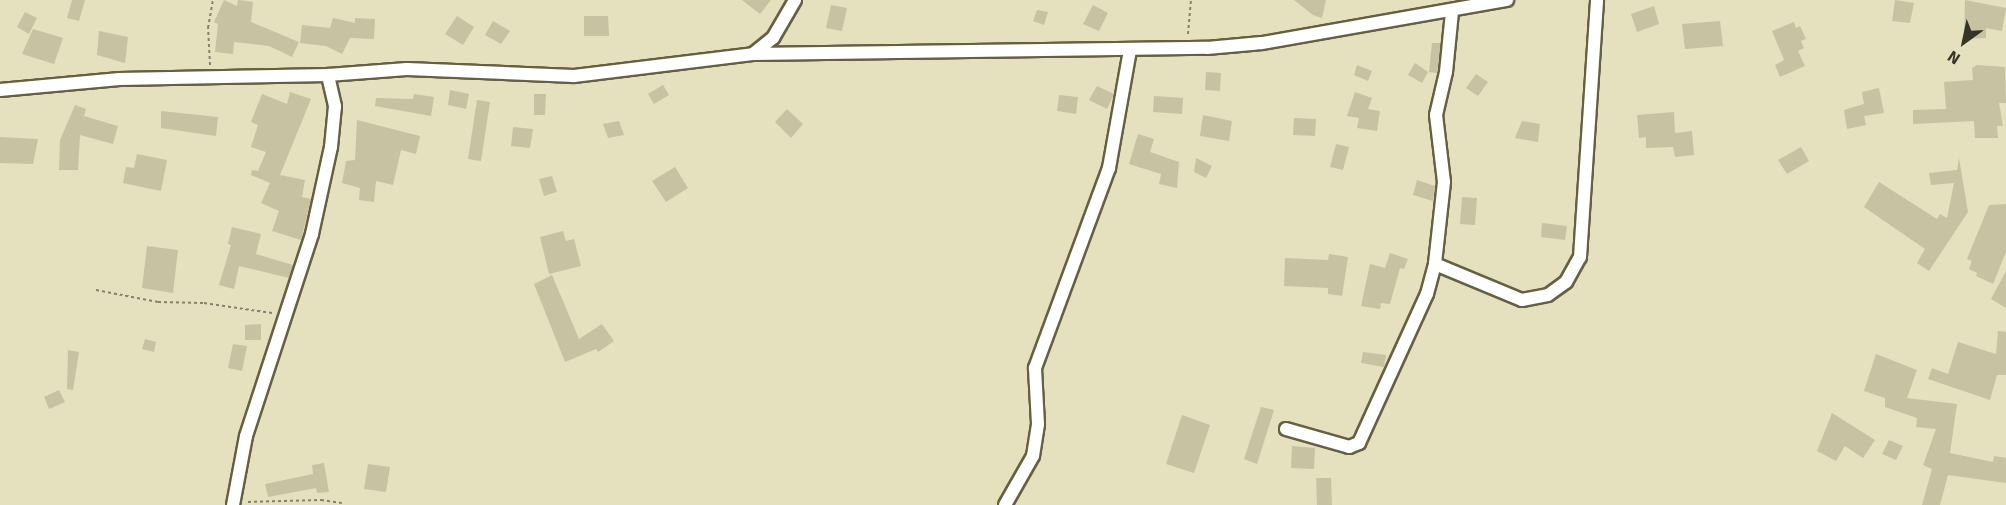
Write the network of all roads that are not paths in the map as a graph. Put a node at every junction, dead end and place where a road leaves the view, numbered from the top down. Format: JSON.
{"nodes":[{"id":1,"x":795,"y":0,"type":"edge"},
{"id":2,"x":1507,"y":0,"type":"edge"},
{"id":3,"x":1597,"y":0,"type":"edge"},
{"id":4,"x":1452,"y":12,"type":"junction"},
{"id":5,"x":1130,"y":50,"type":"junction"},
{"id":6,"x":753,"y":54,"type":"junction"},
{"id":7,"x":328,"y":75,"type":"junction"},
{"id":8,"x":0,"y":90,"type":"edge"},
{"id":9,"x":1435,"y":264,"type":"junction"},
{"id":10,"x":1286,"y":429,"type":"dead end"},
{"id":11,"x":233,"y":504,"type":"edge"},
{"id":12,"x":1005,"y":505,"type":"edge"}],
"edges":[{"from":1,"to":6,"type":"street"},
{"from":2,"to":4,"type":"street"},
{"from":3,"to":9,"type":"street"},
{"from":4,"to":5,"type":"street"},
{"from":4,"to":9,"type":"street"},
{"from":5,"to":6,"type":"street"},
{"from":5,"to":12,"type":"street"},
{"from":6,"to":7,"type":"street"},
{"from":7,"to":8,"type":"street"},
{"from":7,"to":11,"type":"street"},
{"from":9,"to":10,"type":"street"}]}
